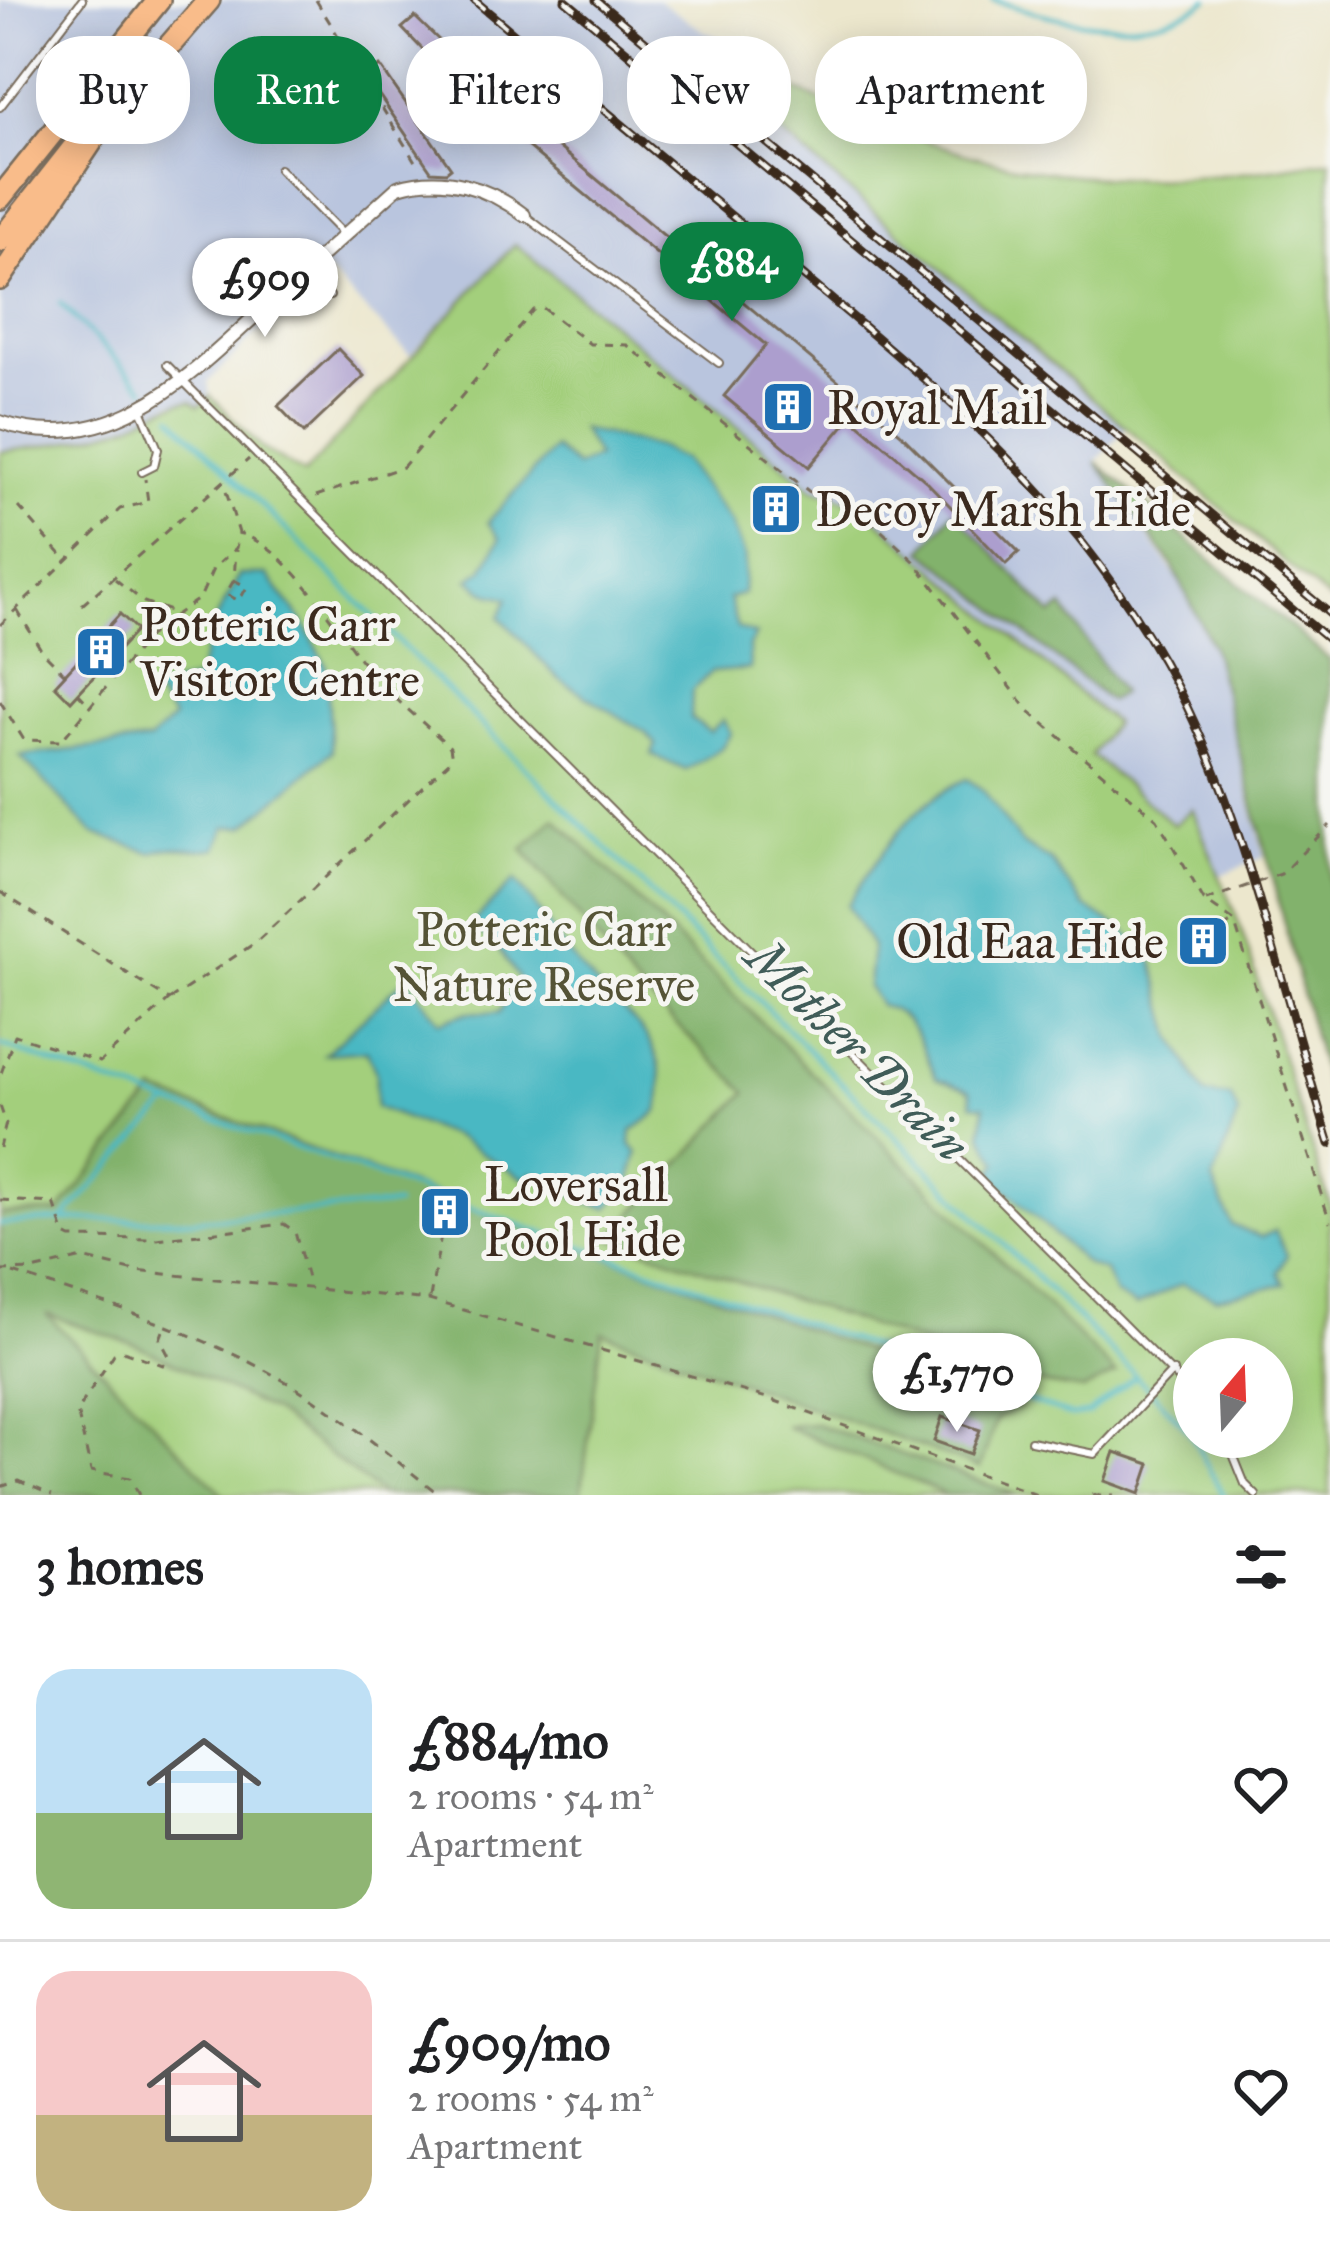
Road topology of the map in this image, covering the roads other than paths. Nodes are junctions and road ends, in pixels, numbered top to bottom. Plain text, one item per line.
1 (82, 0) edge
2 (159, 0) edge
3 (206, 4) edge
4 (178, 36) edge
5 (0, 107) edge
6 (80, 144) edge
7 (90, 144) edge
8 (279, 169) dead end
9 (0, 198) edge
10 (524, 215) joint
11 (345, 236) junction
12 (0, 241) edge
13 (305, 271) junction
14 (0, 279) edge
15 (330, 296) dead end
16 (719, 363) dead end
17 (167, 365) dead end
18 (184, 384) junction
19 (141, 409) junction
20 (2, 423) edge
21 (142, 472) road end
22 (1173, 1371) joint
23 (1031, 1441) dead end
24 (1234, 1458) edge
25 (1245, 1484) junction
26 (1246, 1495) edge
27 (1256, 1495) edge

1 - 5 lane
2 - 9 highway
3 - 4 highway
6 - 12 highway
7 - 14 highway
8 - 11 lane
10 - 11 street
10 - 16 lane
11 - 13 street
13 - 15 lane
13 - 18 street
17 - 18 lane
18 - 19 street
18 - 22 lane
19 - 20 street
19 - 21 lane
22 - 23 lane
24 - 25 lane
25 - 26 lane
25 - 27 lane

